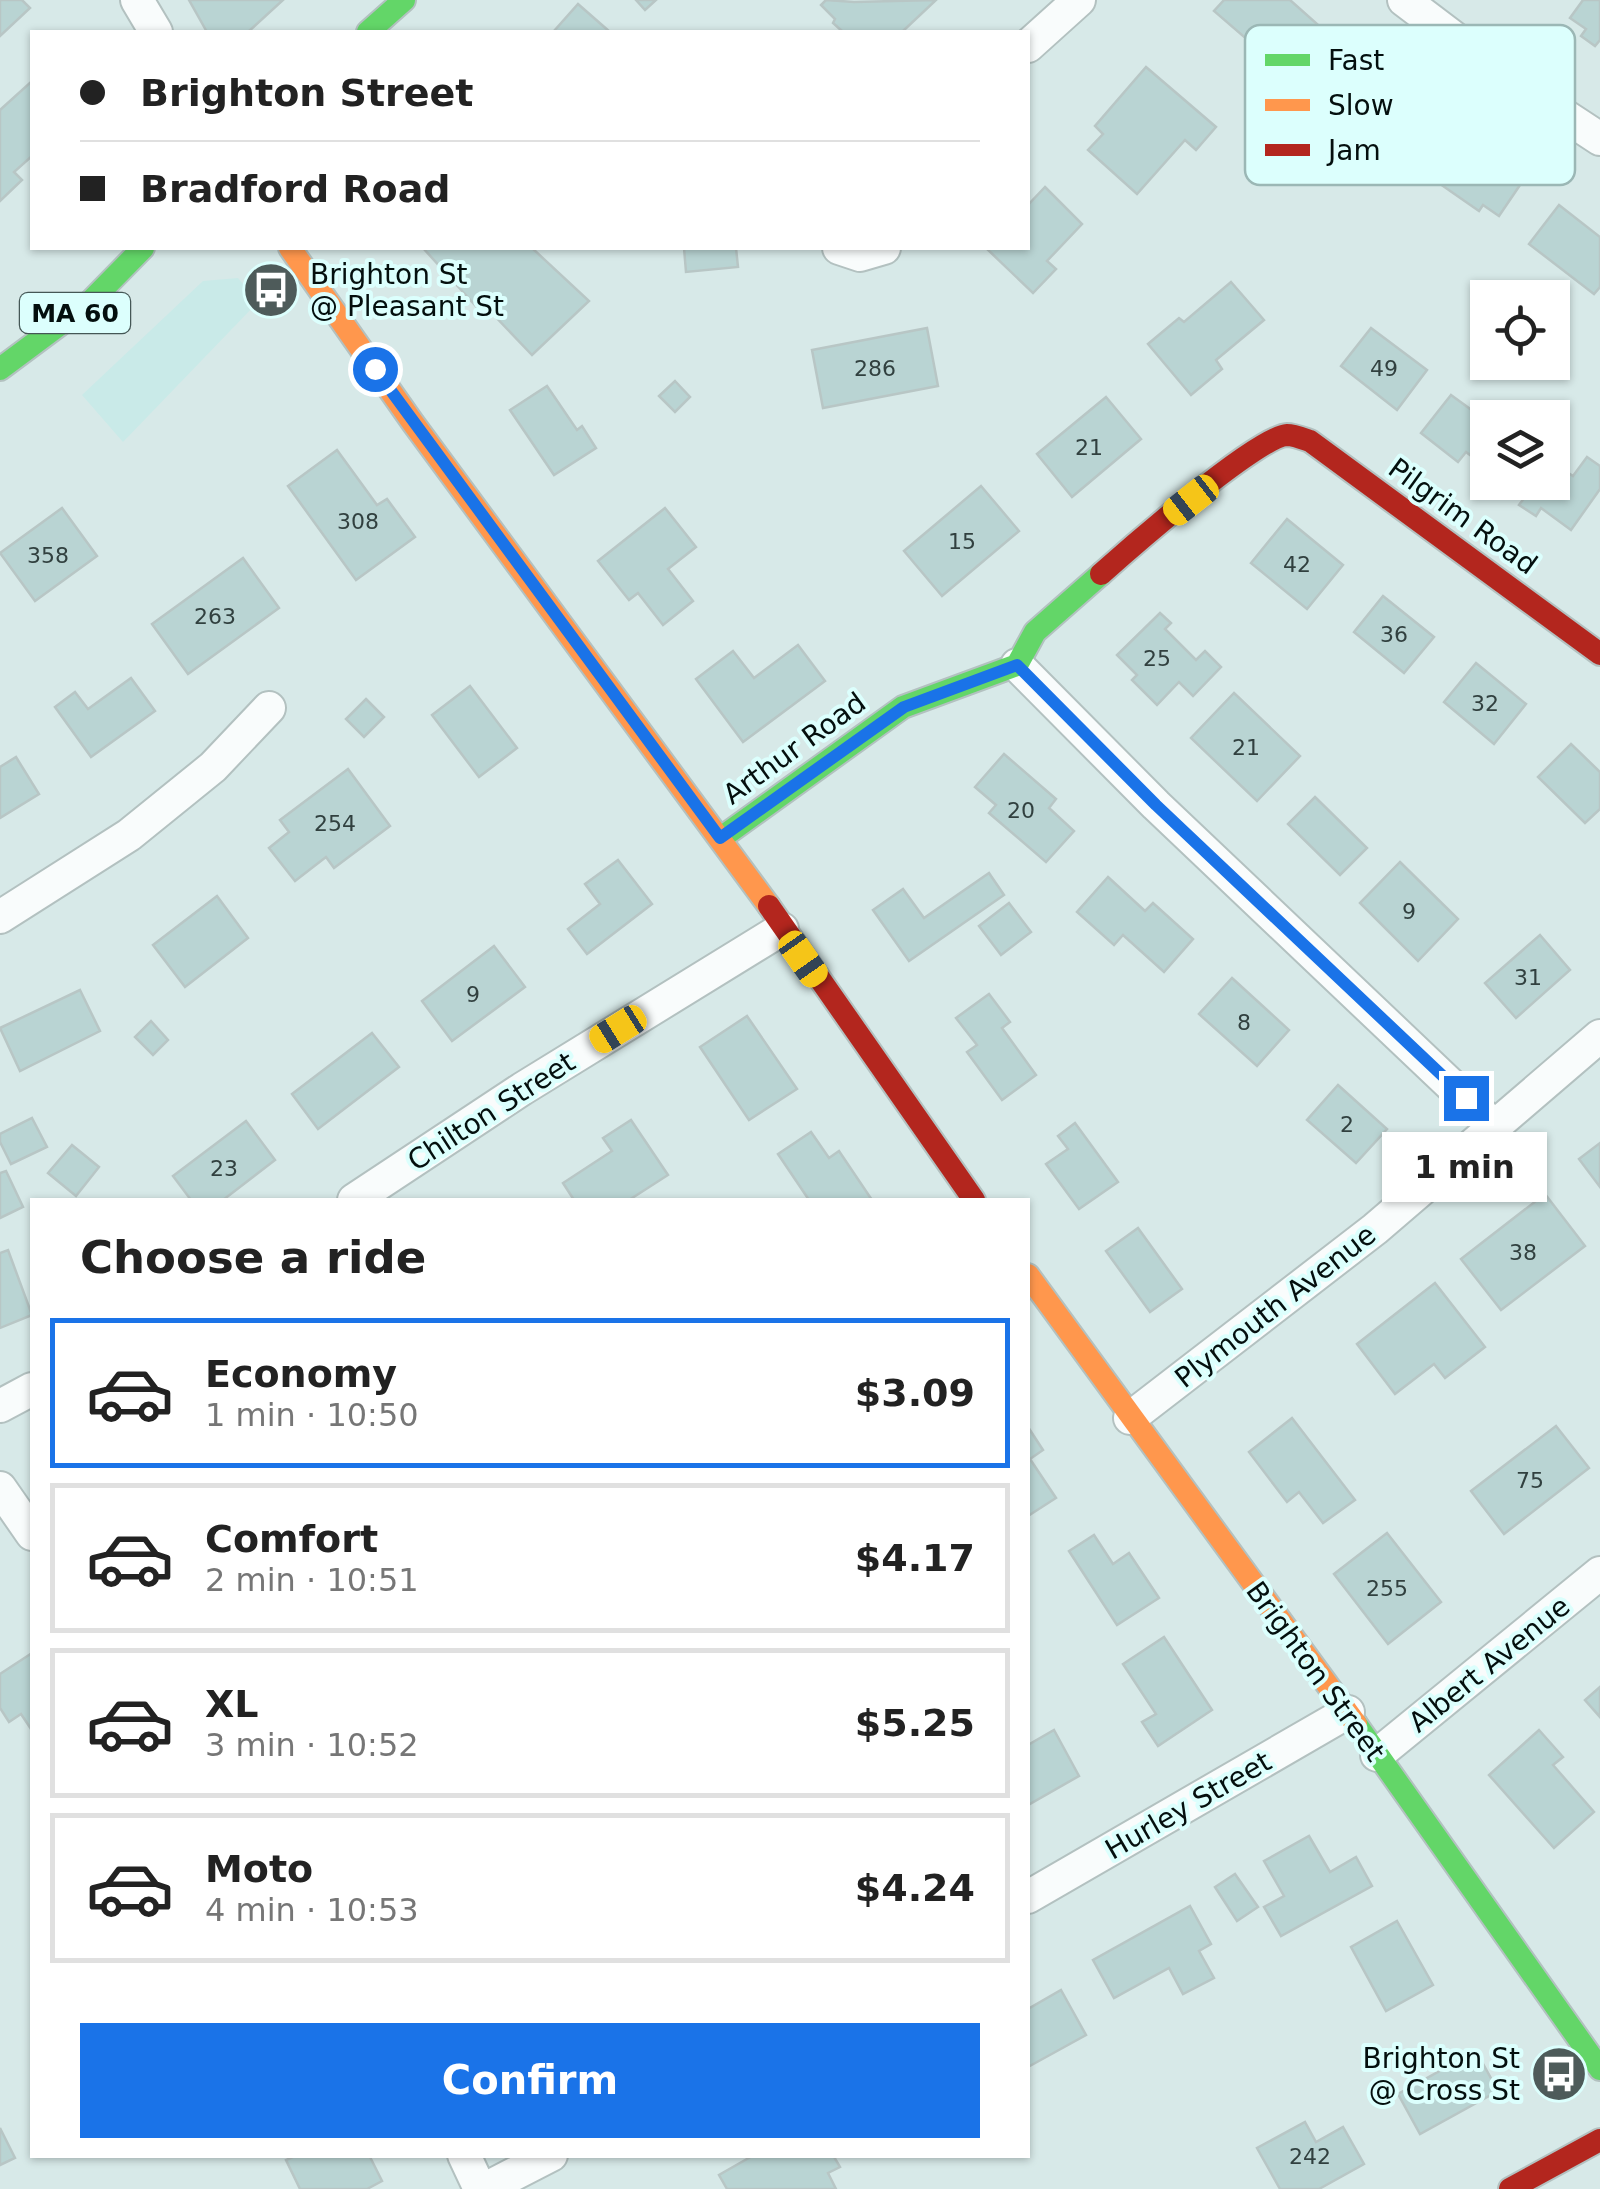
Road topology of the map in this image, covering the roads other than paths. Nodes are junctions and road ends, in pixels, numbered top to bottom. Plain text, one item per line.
1 (137, 0) edge
2 (404, 0) edge
3 (1079, 0) edge
4 (1404, 0) edge
5 (1437, 25) edge
6 (155, 30) edge
7 (370, 30) edge
8 (1030, 44) edge
9 (1575, 123) edge
10 (1600, 140) edge
11 (141, 250) edge
12 (291, 250) edge
13 (845, 250) edge
14 (877, 250) edge
15 (0, 369) edge
16 (1600, 654) edge
17 (1017, 665) junction
18 (269, 708) dead end
19 (720, 838) junction
20 (0, 916) edge
21 (782, 929) junction
22 (1600, 1036) edge
23 (1494, 1125) junction
24 (357, 1198) edge
25 (973, 1198) edge
26 (1030, 1282) edge
27 (1040, 1318) edge
28 (30, 1390) edge
29 (0, 1406) edge
30 (1130, 1418) junction
31 (0, 1488) edge
32 (30, 1531) edge
33 (1600, 1573) edge
34 (1348, 1712) junction
35 (1376, 1755) junction
36 (1030, 1896) edge
37 (1600, 2069) edge
38 (1600, 2140) edge
39 (466, 2158) edge
40 (545, 2158) edge
41 (482, 2189) edge
42 (1510, 2189) edge

1 - 6 street
2 - 7 main road
3 - 8 street
4 - 5 street
9 - 10 street
11 - 15 main road, MA 60
12 - 19 main road
13 - 14 street
16 - 17 main road, Pilgrim Road
17 - 19 main road, Arthur Road
17 - 23 street
18 - 20 street
19 - 21 main road
21 - 24 street, Chilton Street
21 - 25 main road
22 - 23 street, Plymouth Avenue
23 - 30 street, Plymouth Avenue
26 - 27 main road, Brighton Street
27 - 30 main road, Brighton Street
28 - 29 street
30 - 34 main road, Brighton Street
31 - 32 street
33 - 35 street, Albert Avenue
34 - 35 main road, Brighton Street
34 - 36 street, Hurley Street
35 - 37 main road, Brighton Street
38 - 42 main road
39 - 41 street
40 - 41 street

